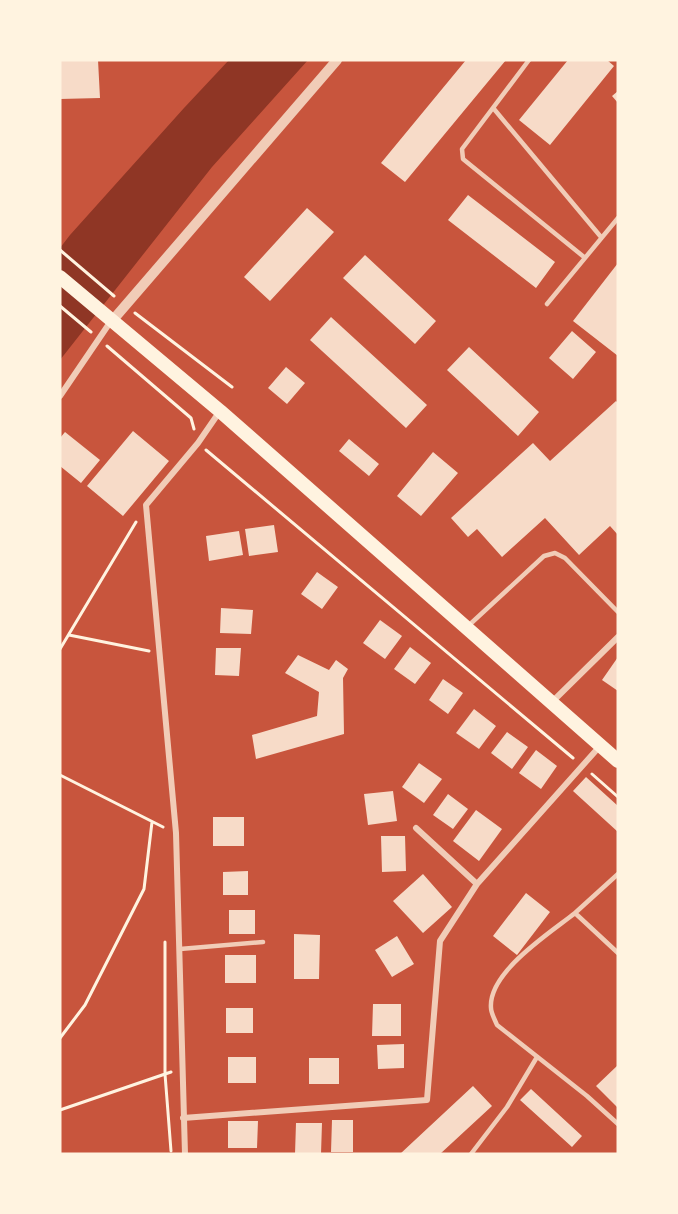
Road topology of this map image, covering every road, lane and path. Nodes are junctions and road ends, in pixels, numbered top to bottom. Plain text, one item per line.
1 (337, 60) edge
2 (529, 60) edge
3 (494, 109) junction
4 (618, 218) edge
5 (601, 237) junction
6 (60, 250) edge
7 (584, 257) junction
8 (60, 277) edge
9 (547, 304) dead end
10 (125, 305) junction
11 (60, 306) edge
12 (112, 321) junction
13 (99, 339) junction
14 (232, 387) dead end
15 (60, 396) edge
16 (220, 411) junction
17 (198, 443) junction
18 (132, 528) dead end
19 (618, 612) edge
20 (468, 627) junction
21 (69, 635) junction
22 (618, 637) edge
23 (60, 649) edge
24 (161, 653) junction
25 (552, 702) junction
26 (600, 745) junction
27 (618, 761) edge
28 (582, 766) junction
29 (60, 775) edge
30 (618, 797) edge
31 (152, 822) junction
32 (416, 828) dead end
33 (176, 833) junction
34 (618, 874) edge
35 (477, 884) junction
36 (575, 913) junction
37 (165, 933) dead end
38 (263, 942) dead end
39 (180, 949) junction
40 (618, 953) edge
41 (60, 1038) edge
42 (537, 1057) junction
43 (182, 1069) junction
44 (165, 1074) junction
45 (60, 1110) edge
46 (183, 1118) junction
47 (618, 1124) edge
48 (171, 1154) edge
49 (185, 1154) edge
50 (471, 1154) edge

1 - 10 street
2 - 3 lane
3 - 5 lane
3 - 7 lane
4 - 5 lane
5 - 7 lane
6 - 10 path
7 - 9 lane
8 - 12 main road
10 - 12 street
10 - 14 path
11 - 13 path
12 - 13 street
12 - 16 main road
13 - 15 street
13 - 17 path
16 - 17 street
16 - 20 main road
17 - 24 street
17 - 28 path
18 - 21 path
19 - 20 lane
20 - 25 main road
21 - 23 path
21 - 24 path
22 - 25 street
24 - 33 street
25 - 26 main road
26 - 27 main road
26 - 28 street
28 - 30 path
28 - 35 street
29 - 31 path
31 - 33 path
31 - 41 path
32 - 35 street
33 - 39 street
34 - 36 lane
35 - 46 street
36 - 40 lane
36 - 42 lane
37 - 44 path
38 - 39 lane
39 - 43 street
42 - 47 lane
42 - 50 lane
43 - 44 path
43 - 46 street
44 - 45 path
44 - 48 path
46 - 49 street

